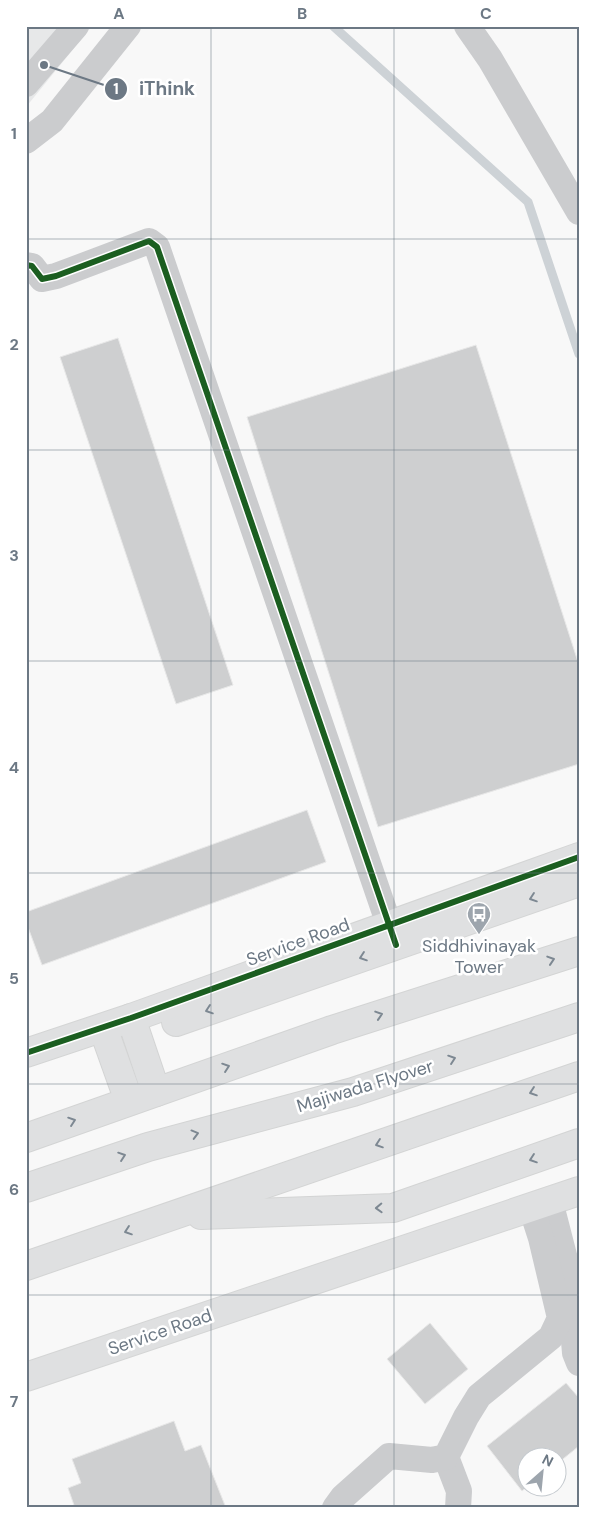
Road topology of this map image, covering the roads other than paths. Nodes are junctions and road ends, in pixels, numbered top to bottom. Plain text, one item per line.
1 (76, 26) edge
2 (128, 26) edge
3 (467, 26) edge
4 (26, 84) edge
5 (26, 141) edge
6 (579, 212) edge
7 (26, 265) edge
8 (579, 857) edge
9 (579, 882) edge
10 (392, 935) junction
11 (579, 951) edge
12 (579, 1017) edge
13 (134, 1027) junction
14 (106, 1036) junction
15 (26, 1053) edge
16 (26, 1073) edge
17 (579, 1076) edge
18 (156, 1092) junction
19 (129, 1101) junction
20 (26, 1138) edge
21 (579, 1142) edge
22 (26, 1188) edge
23 (579, 1191) edge
24 (540, 1204) junction
25 (175, 1216) junction
26 (26, 1266) edge
27 (579, 1363) edge
28 (26, 1377) edge
29 (446, 1457) junction
30 (335, 1508) edge
31 (458, 1508) edge

1 - 4 street
2 - 5 street
3 - 6 street
7 - 10 street
8 - 10 main road, Service Road
9 -> 10 main road, Service Road
10 - 13 main road, Service Road
18 -> 11 main road
22 -> 12 main road, Majiwada Flyover
13 - 14 main road, Service Road
13 - 18 main road
14 - 15 main road, Service Road
14 - 16 main road, Service Road
14 - 19 main road
17 -> 25 main road
18 - 19 main road
20 -> 19 main road
21 -> 25 main road
23 - 24 main road, Service Road
24 - 27 street
24 - 28 main road, Service Road
24 - 29 street
25 -> 26 main road
29 - 30 street
29 - 31 street

